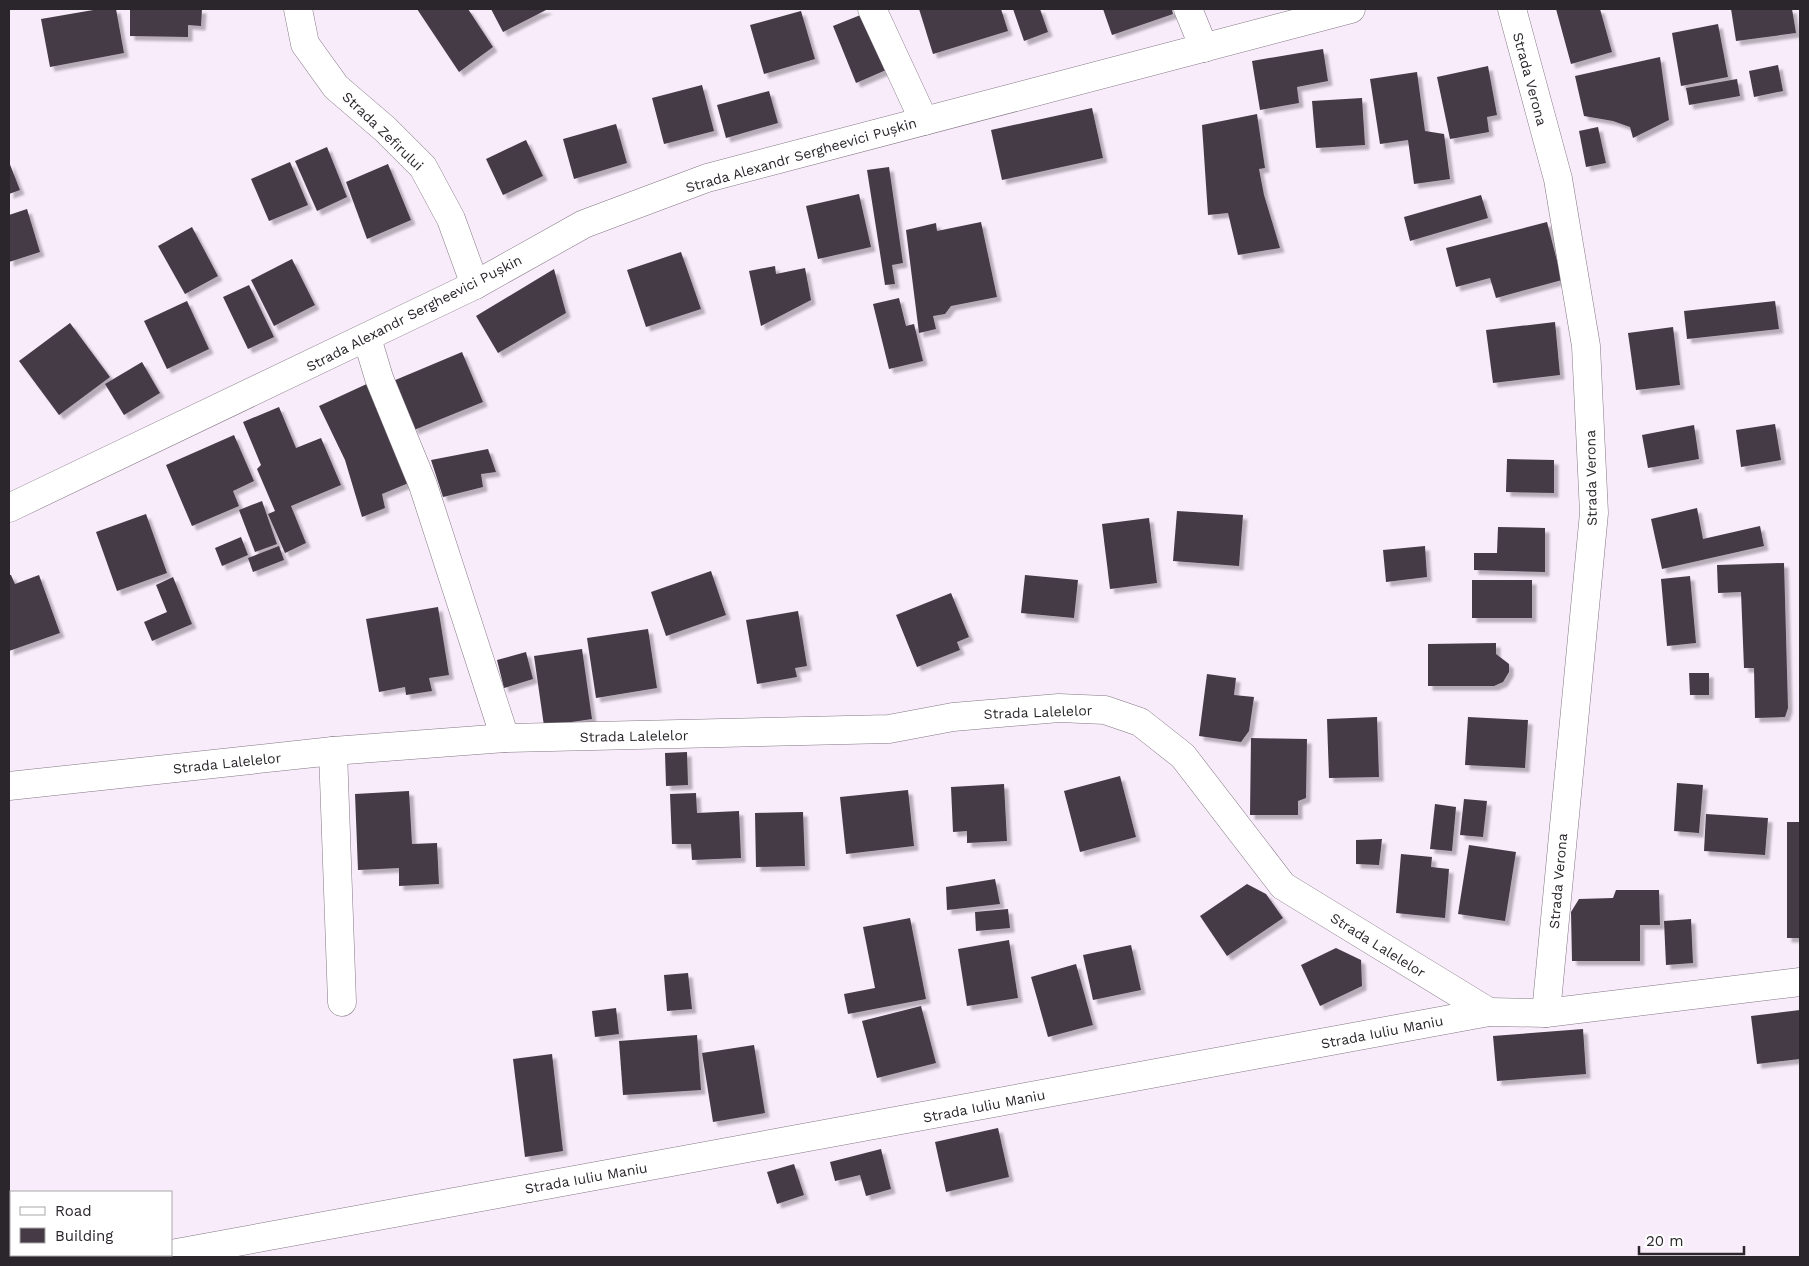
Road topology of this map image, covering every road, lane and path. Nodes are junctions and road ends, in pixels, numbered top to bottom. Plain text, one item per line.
1 (298, 9) edge
2 (872, 9) edge
3 (1188, 9) edge
4 (1351, 9) edge
5 (1512, 9) edge
6 (1204, 48) junction
7 (924, 121) junction
8 (475, 285) junction
9 (367, 338) junction
10 (9, 508) edge
11 (505, 738) junction
12 (333, 751) junction
13 (9, 786) edge
14 (1800, 982) edge
15 (342, 1002) dead end
16 (1488, 1012) junction
17 (1546, 1013) junction
18 (172, 1255) edge

1 - 8 street, Strada Zefirului
2 - 7 street
3 - 6 street
4 - 6 street, Strada Alexandr Sergheevici Pușkin
5 - 17 street, Strada Verona
6 - 7 street, Strada Alexandr Sergheevici Pușkin
7 - 8 street, Strada Alexandr Sergheevici Pușkin
8 - 9 street, Strada Alexandr Sergheevici Pușkin
9 - 10 street, Strada Alexandr Sergheevici Pușkin
9 - 11 street
11 - 12 street, Strada Lalelelor
11 - 16 street, Strada Lalelelor
12 - 13 street, Strada Lalelelor
12 - 15 street
14 - 17 street, Strada Iuliu Maniu
16 - 17 street, Strada Iuliu Maniu
16 - 18 street, Strada Iuliu Maniu

